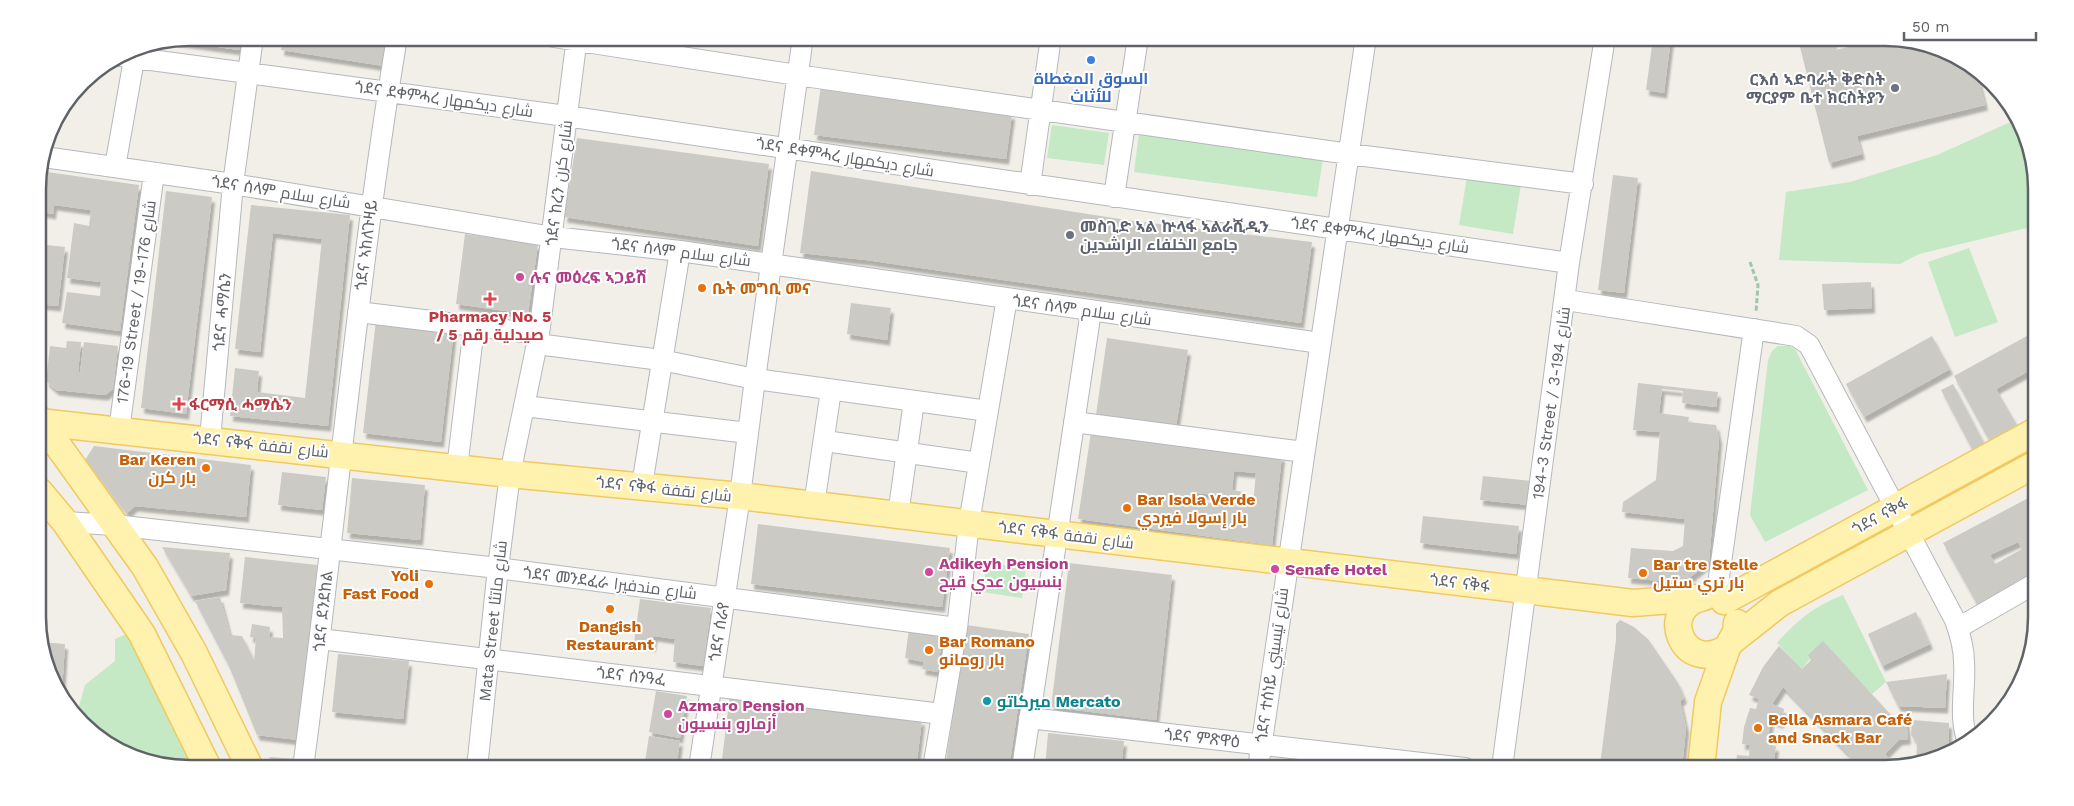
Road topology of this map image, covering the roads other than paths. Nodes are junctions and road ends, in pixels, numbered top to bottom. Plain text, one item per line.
1 (252, 46) edge
2 (396, 46) edge
3 (576, 46) edge
4 (620, 46) edge
5 (802, 46) edge
6 (1050, 46) edge
7 (1137, 46) edge
8 (1365, 46) edge
9 (1604, 46) edge
10 (139, 55) edge
11 (129, 59) edge
12 (248, 74) junction
13 (797, 75) junction
14 (388, 91) junction
15 (1039, 110) junction
16 (566, 116) junction
17 (1126, 121) junction
18 (786, 148) junction
19 (1349, 154) junction
20 (50, 158) edge
21 (116, 167) junction
22 (154, 173) junction
23 (233, 184) junction
24 (1584, 184) junction
25 (1030, 185) junction
26 (1114, 197) junction
27 (371, 206) junction
28 (1336, 229) junction
29 (553, 236) junction
30 (680, 250) junction
31 (771, 263) junction
32 (1569, 263) junction
33 (1006, 298) junction
34 (1566, 300) junction
35 (358, 312) junction
36 (1091, 312) junction
37 (474, 327) junction
38 (1754, 329) junction
39 (538, 339) junction
40 (1320, 344) junction
41 (661, 360) junction
42 (754, 379) junction
43 (831, 390) junction
44 (914, 401) junction
45 (524, 406) junction
46 (988, 411) junction
47 (652, 420) junction
48 (46, 422) edge
49 (1074, 422) junction
50 (46, 430) edge
51 (119, 430) junction
52 (748, 433) junction
53 (2028, 435) edge
54 (210, 439) junction
55 (825, 441) junction
56 (908, 452) junction
57 (1304, 452) junction
58 (342, 454) junction
59 (979, 463) junction
60 (457, 468) junction
61 (2028, 468) edge
62 (510, 474) junction
63 (642, 485) junction
64 (740, 496) junction
65 (46, 500) edge
66 (814, 505) junction
67 (1895, 508) junction
68 (898, 515) junction
69 (65, 522) junction
70 (969, 523) junction
71 (114, 525) junction
72 (1908, 532) junction
73 (1057, 534) junction
74 (330, 551) junction
75 (1288, 562) junction
76 (498, 568) junction
77 (2028, 588) edge
78 (1525, 591) junction
79 (725, 597) junction
80 (1712, 599) junction
81 (1633, 602) junction
82 (957, 628) junction
83 (1958, 628) junction
84 (320, 639) junction
85 (1682, 639) junction
86 (1730, 644) junction
87 (488, 660) junction
88 (710, 685) junction
89 (1708, 702) junction
90 (942, 714) junction
91 (1029, 718) junction
92 (1964, 736) edge
93 (1261, 744) junction
94 (1259, 759) edge
95 (1391, 759) edge
96 (1503, 759) edge
97 (1702, 759) edge
98 (204, 760) edge
99 (246, 760) edge
100 (304, 760) edge
101 (479, 760) edge
102 (701, 760) edge
103 (934, 760) edge
104 (1023, 760) edge

1 - 12 street, ጎደና ሓማሴን
2 - 14 street, ጎደና ኣከለጉዛይ
3 - 16 street, ጎደና ከረን شارع كرن
4 - 13 street
5 - 13 street, ጎደና ሰራየ
6 - 15 street
7 - 17 street
8 - 19 street, ጎደና ተሰነይ شارع تيسيني
9 - 24 street, 194-3 Street / شارع 194-3
10 - 12 street, ጎደና ደቀምሓረ شارع ديكمهار
11 - 21 street
12 - 14 street, ጎደና ደቀምሓረ شارع ديكمهار
12 - 23 street, ጎደና ሓማሴን
13 - 15 street
13 - 18 street, ጎደና ሰራየ
14 - 16 street, ጎደና ደቀምሓረ شارع ديكمهار
14 - 27 street, ጎደና ኣከለጉዛይ
15 - 17 street
15 - 25 street
16 - 18 street, ጎደና ደቀምሓረ شارع ديكمهار
16 - 29 street, ጎደና ከረን شارع كرن
17 - 19 street
17 - 26 street
18 - 25 street, ጎደና ደቀምሓረ شارع ديكمهار
18 - 31 street, ጎደና ሰራየ
19 - 24 street
19 - 28 street, ጎደና ተሰነይ شارع تيسيني
20 - 21 street, ጎደና ሰላም شارع سلام
21 - 22 street, ጎደና ሰላም شارع سلام
22 - 23 street, ጎደና ሰላም شارع سلام
22 - 51 street, 176-19 Street / شارع 176-19
23 - 27 street, ጎደና ሰላም شارع سلام
23 - 54 street, ጎደና ሓማሴን
24 - 32 street, 194-3 Street / شارع 194-3
25 - 26 street, ጎደና ደቀምሓረ شارع ديكمهار
26 - 28 street, ጎደና ደቀምሓረ شارع ديكمهار
27 - 29 street, ጎደና ሰላም شارع سلام
27 - 35 street, ጎደና ኣከለጉዛይ
28 - 32 street, ጎደና ደቀምሓረ شارع ديكمهار
28 - 40 street, ጎደና ተሰነይ شارع تيسيني
29 - 30 street, ጎደና ሰላም شارع سلام
29 - 39 street, ጎደና ከረን شارع كرن
30 - 31 street, ጎደና ሰላም شارع سلام
30 - 41 street
31 - 33 street, ጎደና ሰላም شارع سلام
31 - 42 street, ጎደና ሰራየ
32 - 34 street, 194-3 Street / شارع 194-3
33 - 36 street, ጎደና ሰላም شارع سلام
33 - 46 street
34 - 38 street
34 - 78 street, 194-3 Street / شارع 194-3
35 - 37 street
35 - 58 street, ጎደና ኣከለጉዛይ
36 - 40 street, ጎደና ሰላም شارع سلام
36 - 49 street
37 - 39 street
37 - 60 street
38 - 67 street
38 - 80 street
39 - 41 street
39 - 45 street, ጎደና ከረን شارع كرن
40 - 57 street, ጎደና ተሰነይ شارع تيسيني
41 - 42 street
41 - 47 street
42 - 43 street
42 - 52 street, ጎደና ሰራየ
43 - 44 street
43 - 55 street
44 - 46 street
44 - 56 street
45 - 47 street
45 - 62 street, ጎደና ከረን شارع كرن
46 - 59 street
47 - 52 street
47 - 63 street
48 - 51 main road, ጎደና ናቅፋ شارع نقفة
49 - 57 street
49 - 73 street
50 - 71 main road
51 - 54 main road, ጎደና ናቅፋ شارع نقفة
52 - 64 street, ጎደና ሰራየ
53 - 67 main road, ጎደና ናቅፋ
54 - 58 main road, ጎደና ናቅፋ شارع نقفة
55 - 56 street
55 - 66 street
56 - 59 street
56 - 68 street
57 - 75 street, ጎደና ተሰነይ شارع تيسيني
58 - 60 main road, ጎደና ናቅፋ شارع نقفة
58 - 74 street, ጎደና ደንደከል
59 - 70 street
60 - 62 main road, ጎደና ናቅፋ شارع نقفة
61 - 72 main road, ጎደና ናቅፋ
62 - 63 main road, ጎደና ናቅፋ شارع نقفة
62 - 76 street, Mata Street شارع ماتئا
63 - 64 main road, ጎደና ናቅፋ شارع نقفة
64 - 66 main road, ጎደና ናቅፋ شارع نقفة
64 - 79 street, ጎደና ሰራየ
65 - 69 main road
66 - 68 main road, ጎደና ናቅፋ شارع نقفة
67 - 72 street
67 - 80 main road, ጎደና ናቅፋ
68 - 70 main road, ጎደና ናቅፋ شارع نقفة
69 - 71 street, ጎደና መንደፈራ شارع مندفيرا
69 - 98 main road
70 - 73 main road, ጎደና ናቅፋ شارع نقفة
70 - 82 street
71 - 74 street, ጎደና መንደፈራ شارع مندفيرا
71 - 99 main road
72 - 83 street
72 - 86 main road, ጎደና ናቅፋ
73 - 75 main road, ጎደና ናቅፋ شارع نقفة
73 - 91 street
74 - 76 street, ጎደና መንደፈራ شارع مندفيرا
74 - 84 street, ጎደና ደንደከል
75 - 78 main road, ጎደና ናቅፋ
75 - 93 street, ጎደና ተሰነይ شارع تيسيني
76 - 79 street, ጎደና መንደፈራ شارع مندفيرا
76 - 87 street, Mata Street شارع ماتئا
77 - 83 street
78 - 81 main road, ጎደና ናቅፋ
78 - 96 street, 194-3 Street / شارع 194-3
79 - 82 street, ጎደና መንደፈራ شارع مندفيرا
79 - 88 street, ጎደና ሰራየ
80 - 81 main road, ጎደና ናቅፋ
80 - 85 main road
80 - 86 main road
81 - 85 main road, ጎደና ናቅፋ
82 - 90 street
83 - 92 street
84 - 87 street, ጎደና ሰንዓፈ
84 - 100 street, ጎደና ደንደከል
85 - 86 main road
85 - 89 main road
86 - 89 main road
87 - 88 street, ጎደና ሰንዓፈ
87 - 101 street, Mata Street شارع ماتئا
88 - 90 street, ጎደና ሰንዓፈ
88 - 102 street, ጎደና ሰራየ
89 - 97 main road
90 - 103 street
91 - 93 street, ጎደና ምጽዋዕ
91 - 104 street
93 - 94 street, ጎደና ተሰነይ شارع تيسيني
93 - 95 street, ጎደና ምጽዋዕ

